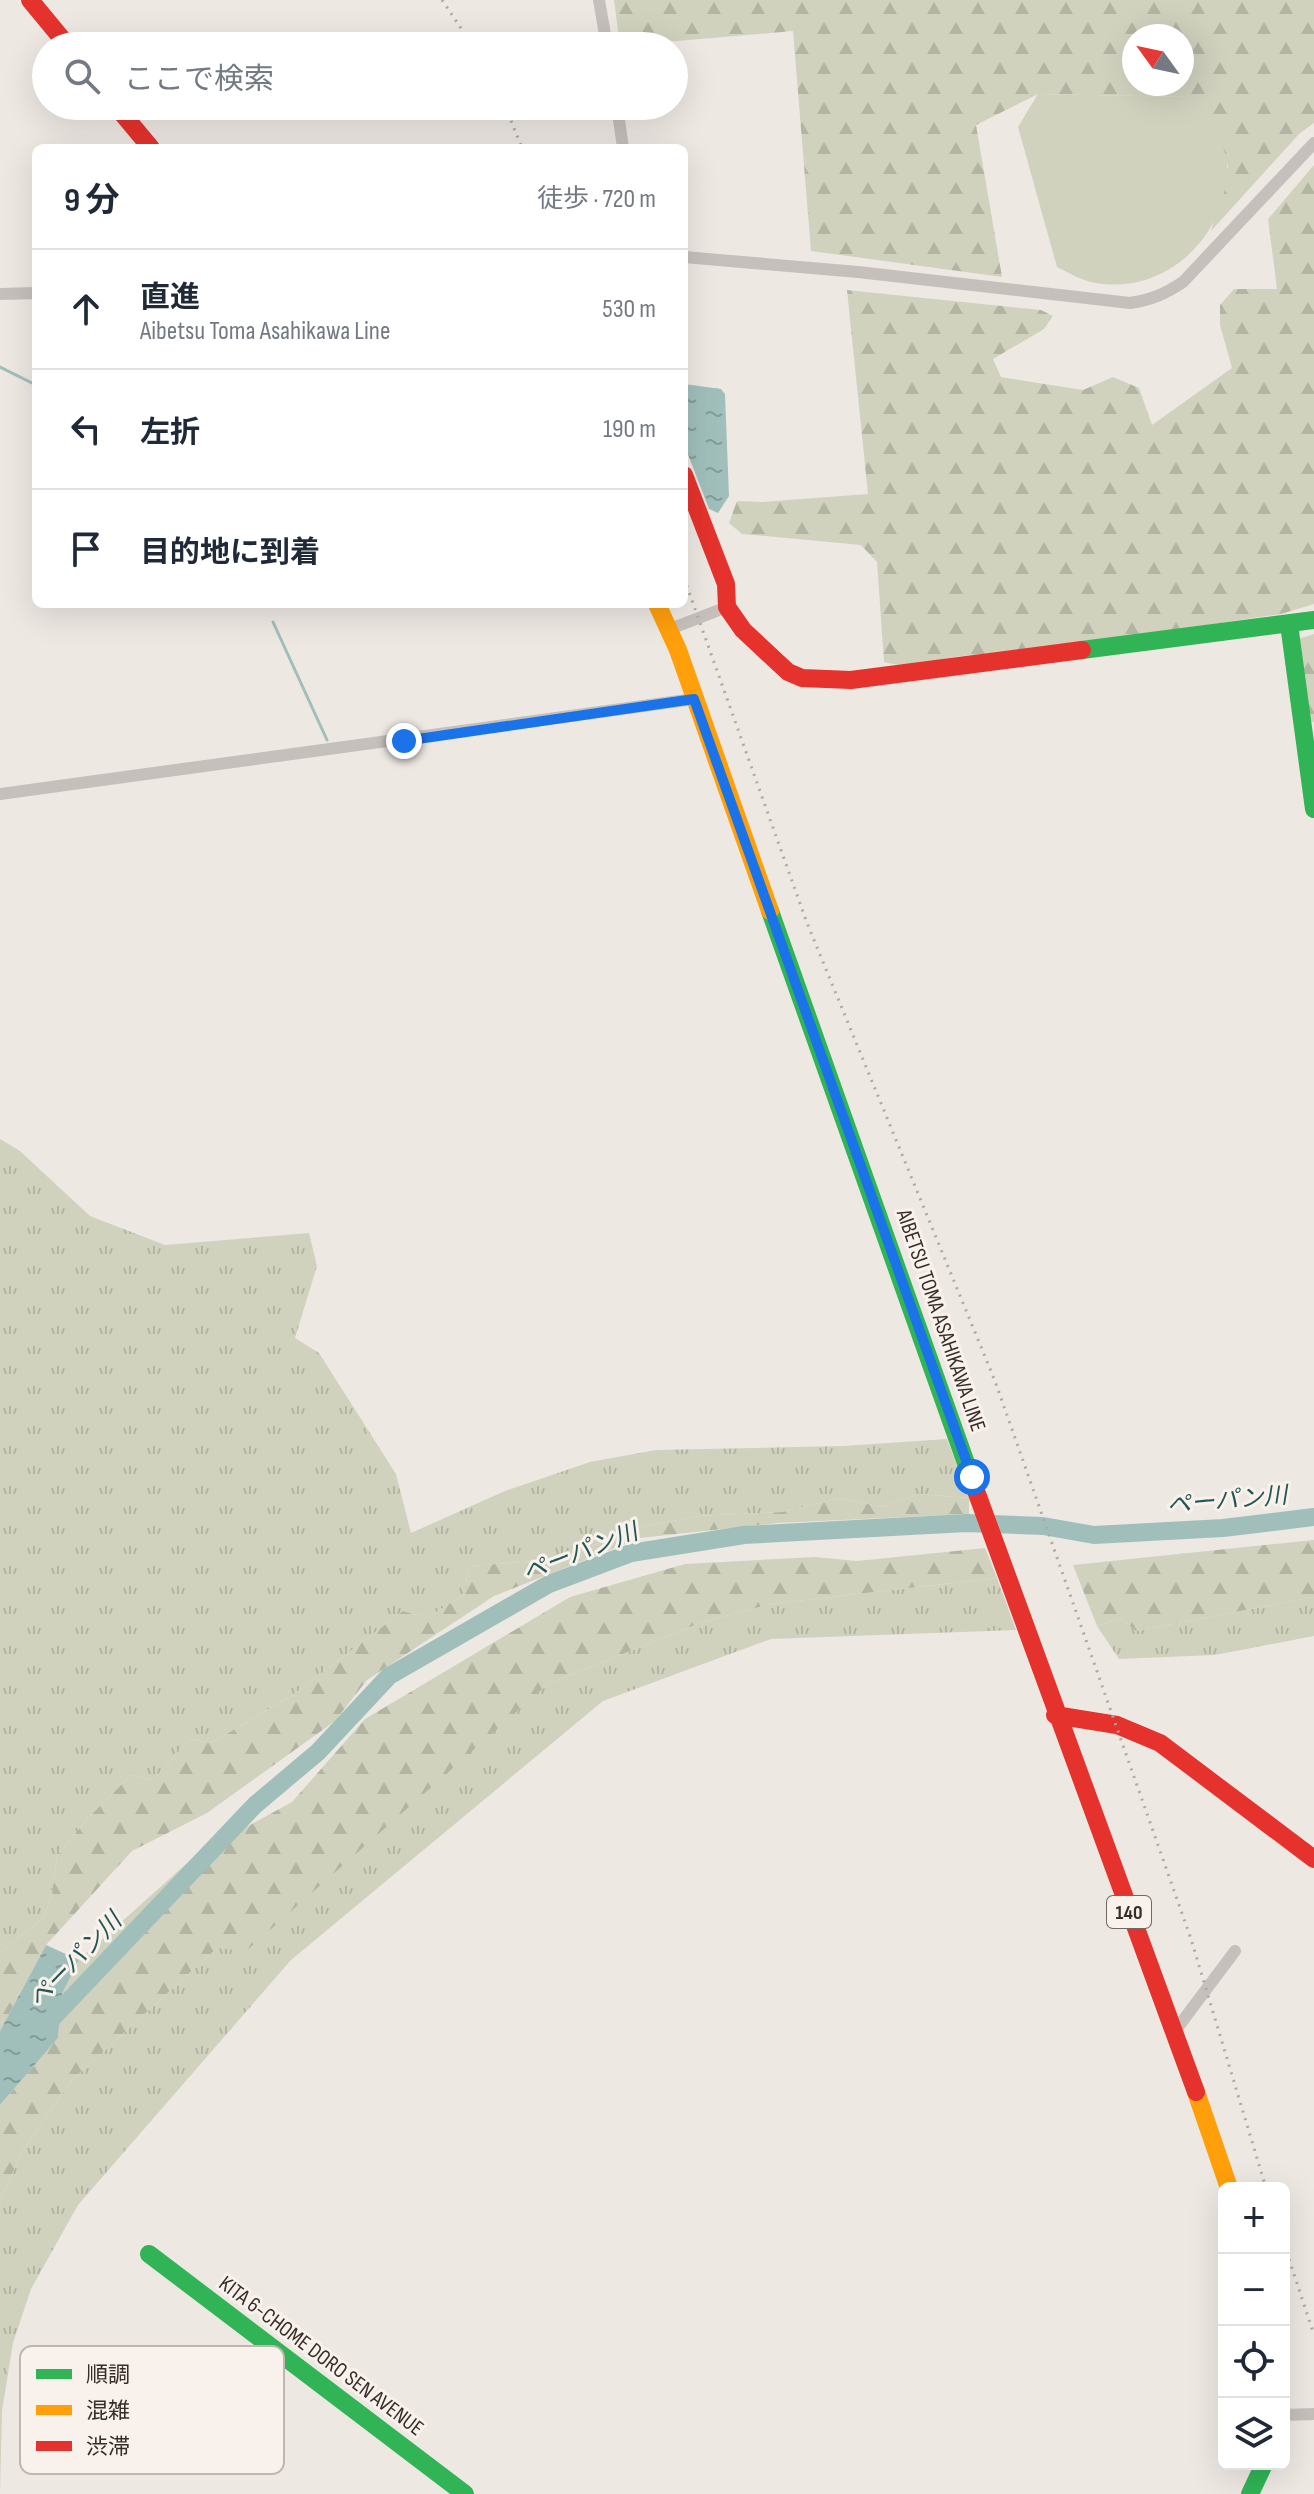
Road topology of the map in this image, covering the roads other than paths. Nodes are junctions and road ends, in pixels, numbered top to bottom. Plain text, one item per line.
1 (30, 0) edge
2 (599, 0) edge
3 (56, 32) edge
4 (605, 32) edge
5 (128, 120) edge
6 (619, 120) edge
7 (1314, 143) edge
8 (148, 144) edge
9 (622, 144) edge
10 (688, 257) edge
11 (32, 293) edge
12 (0, 294) edge
13 (688, 485) edge
14 (727, 607) junction
15 (659, 608) edge
16 (1314, 620) edge
17 (1289, 624) junction
18 (670, 629) junction
19 (694, 699) junction
20 (0, 794) edge
21 (1314, 809) edge
22 (1055, 1715) junction
23 (1314, 1859) edge
24 (1235, 1951) dead end
25 (1175, 2031) junction
26 (1227, 2182) edge
27 (149, 2254) dead end
28 (270, 2346) edge
29 (284, 2357) edge
30 (1314, 2414) edge
31 (1290, 2415) edge
32 (1261, 2470) edge
33 (465, 2494) edge
34 (1250, 2494) edge

1 - 3 main road
2 - 4 street
5 - 8 main road
6 - 9 street
7 - 10 street
11 - 12 street
13 - 14 main road
14 - 17 main road
14 - 18 street
15 - 18 main road, AIBETSU TOMA ASAHIKAWA LINE / 140
16 - 17 main road
17 - 21 main road
18 - 19 main road, AIBETSU TOMA ASAHIKAWA LINE / 140
19 - 20 street
19 - 22 main road, AIBETSU TOMA ASAHIKAWA LINE / 140
22 - 23 main road
22 - 25 main road, AIBETSU TOMA ASAHIKAWA LINE / 140
24 - 25 street
25 - 26 main road, AIBETSU TOMA ASAHIKAWA LINE / 140
27 - 28 main road, KITA 6-CHOME DORO SEN AVENUE
29 - 33 main road, KITA 6-CHOME DORO SEN AVENUE
30 - 31 street
32 - 34 main road

